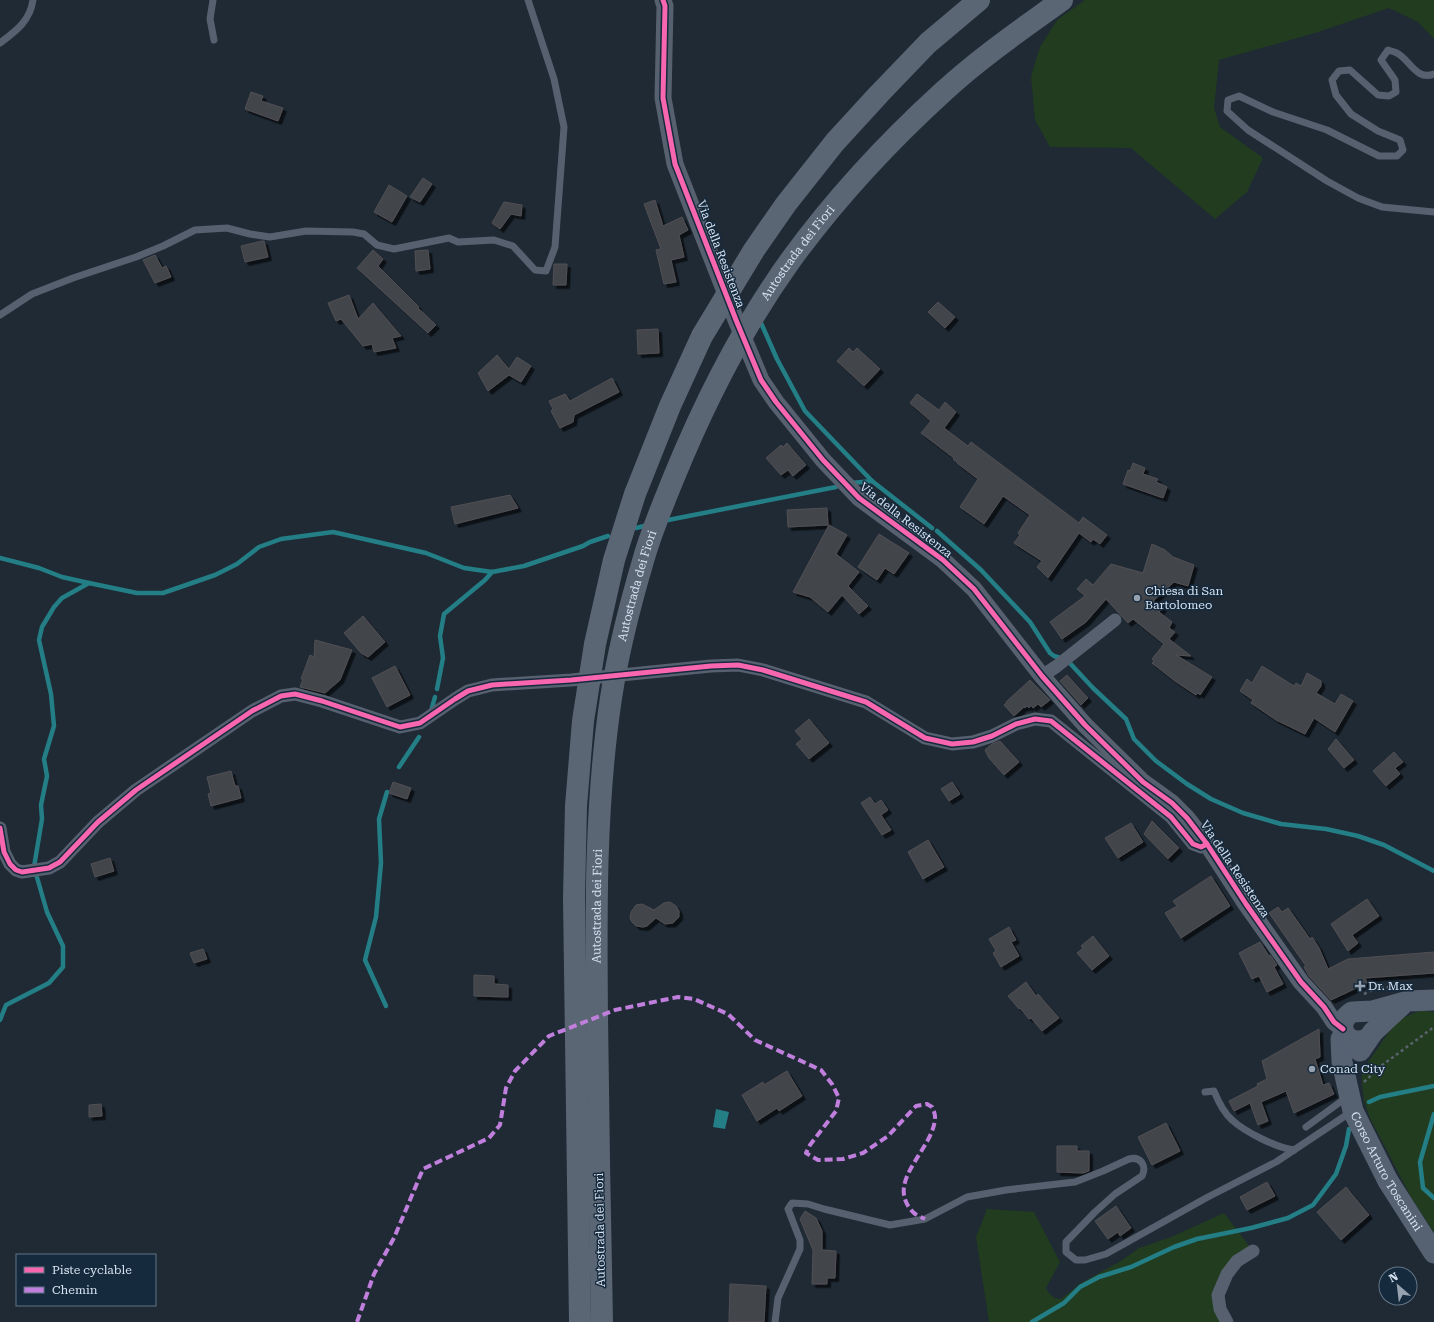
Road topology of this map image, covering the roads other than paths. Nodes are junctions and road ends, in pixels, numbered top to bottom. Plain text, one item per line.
1 (33, 0) edge
2 (213, 0) edge
3 (528, 0) edge
4 (663, 0) edge
5 (979, 0) edge
6 (1062, 0) edge
7 (214, 40) dead end
8 (0, 43) edge
9 (1434, 74) edge
10 (1434, 212) edge
11 (0, 315) edge
12 (1114, 620) dead end
13 (1042, 676) junction
14 (0, 828) edge
15 (1207, 844) junction
16 (1434, 1000) edge
17 (1406, 1002) junction
18 (1344, 1020) junction
19 (1370, 1036) junction
20 (1205, 1092) dead end
21 (1350, 1098) junction
22 (1306, 1127) dead end
23 (1294, 1150) junction
24 (1253, 1251) dead end
25 (1434, 1253) edge
26 (580, 1322) edge
27 (602, 1322) edge
28 (775, 1322) edge
29 (1227, 1322) edge

1 - 8 lane
2 - 7 lane
3 - 11 lane
4 - 13 street, Via della Resistenza
5 - 26 highway, Autostrada dei Fiori
6 - 27 highway, Autostrada dei Fiori
9 - 10 lane
12 - 13 street
13 - 15 street, Via della Resistenza
14 - 15 street
15 - 18 street, Via della Resistenza
16 - 17 main road
17 - 18 main road
17 - 19 main road
18 - 19 main road
18 - 19 main road
18 - 21 main road, Corso Arturo Toscanini
19 - 21 main road
20 - 23 lane
21 - 22 lane
21 - 23 lane
21 - 25 main road, Corso Arturo Toscanini
23 - 28 lane
24 - 29 street

